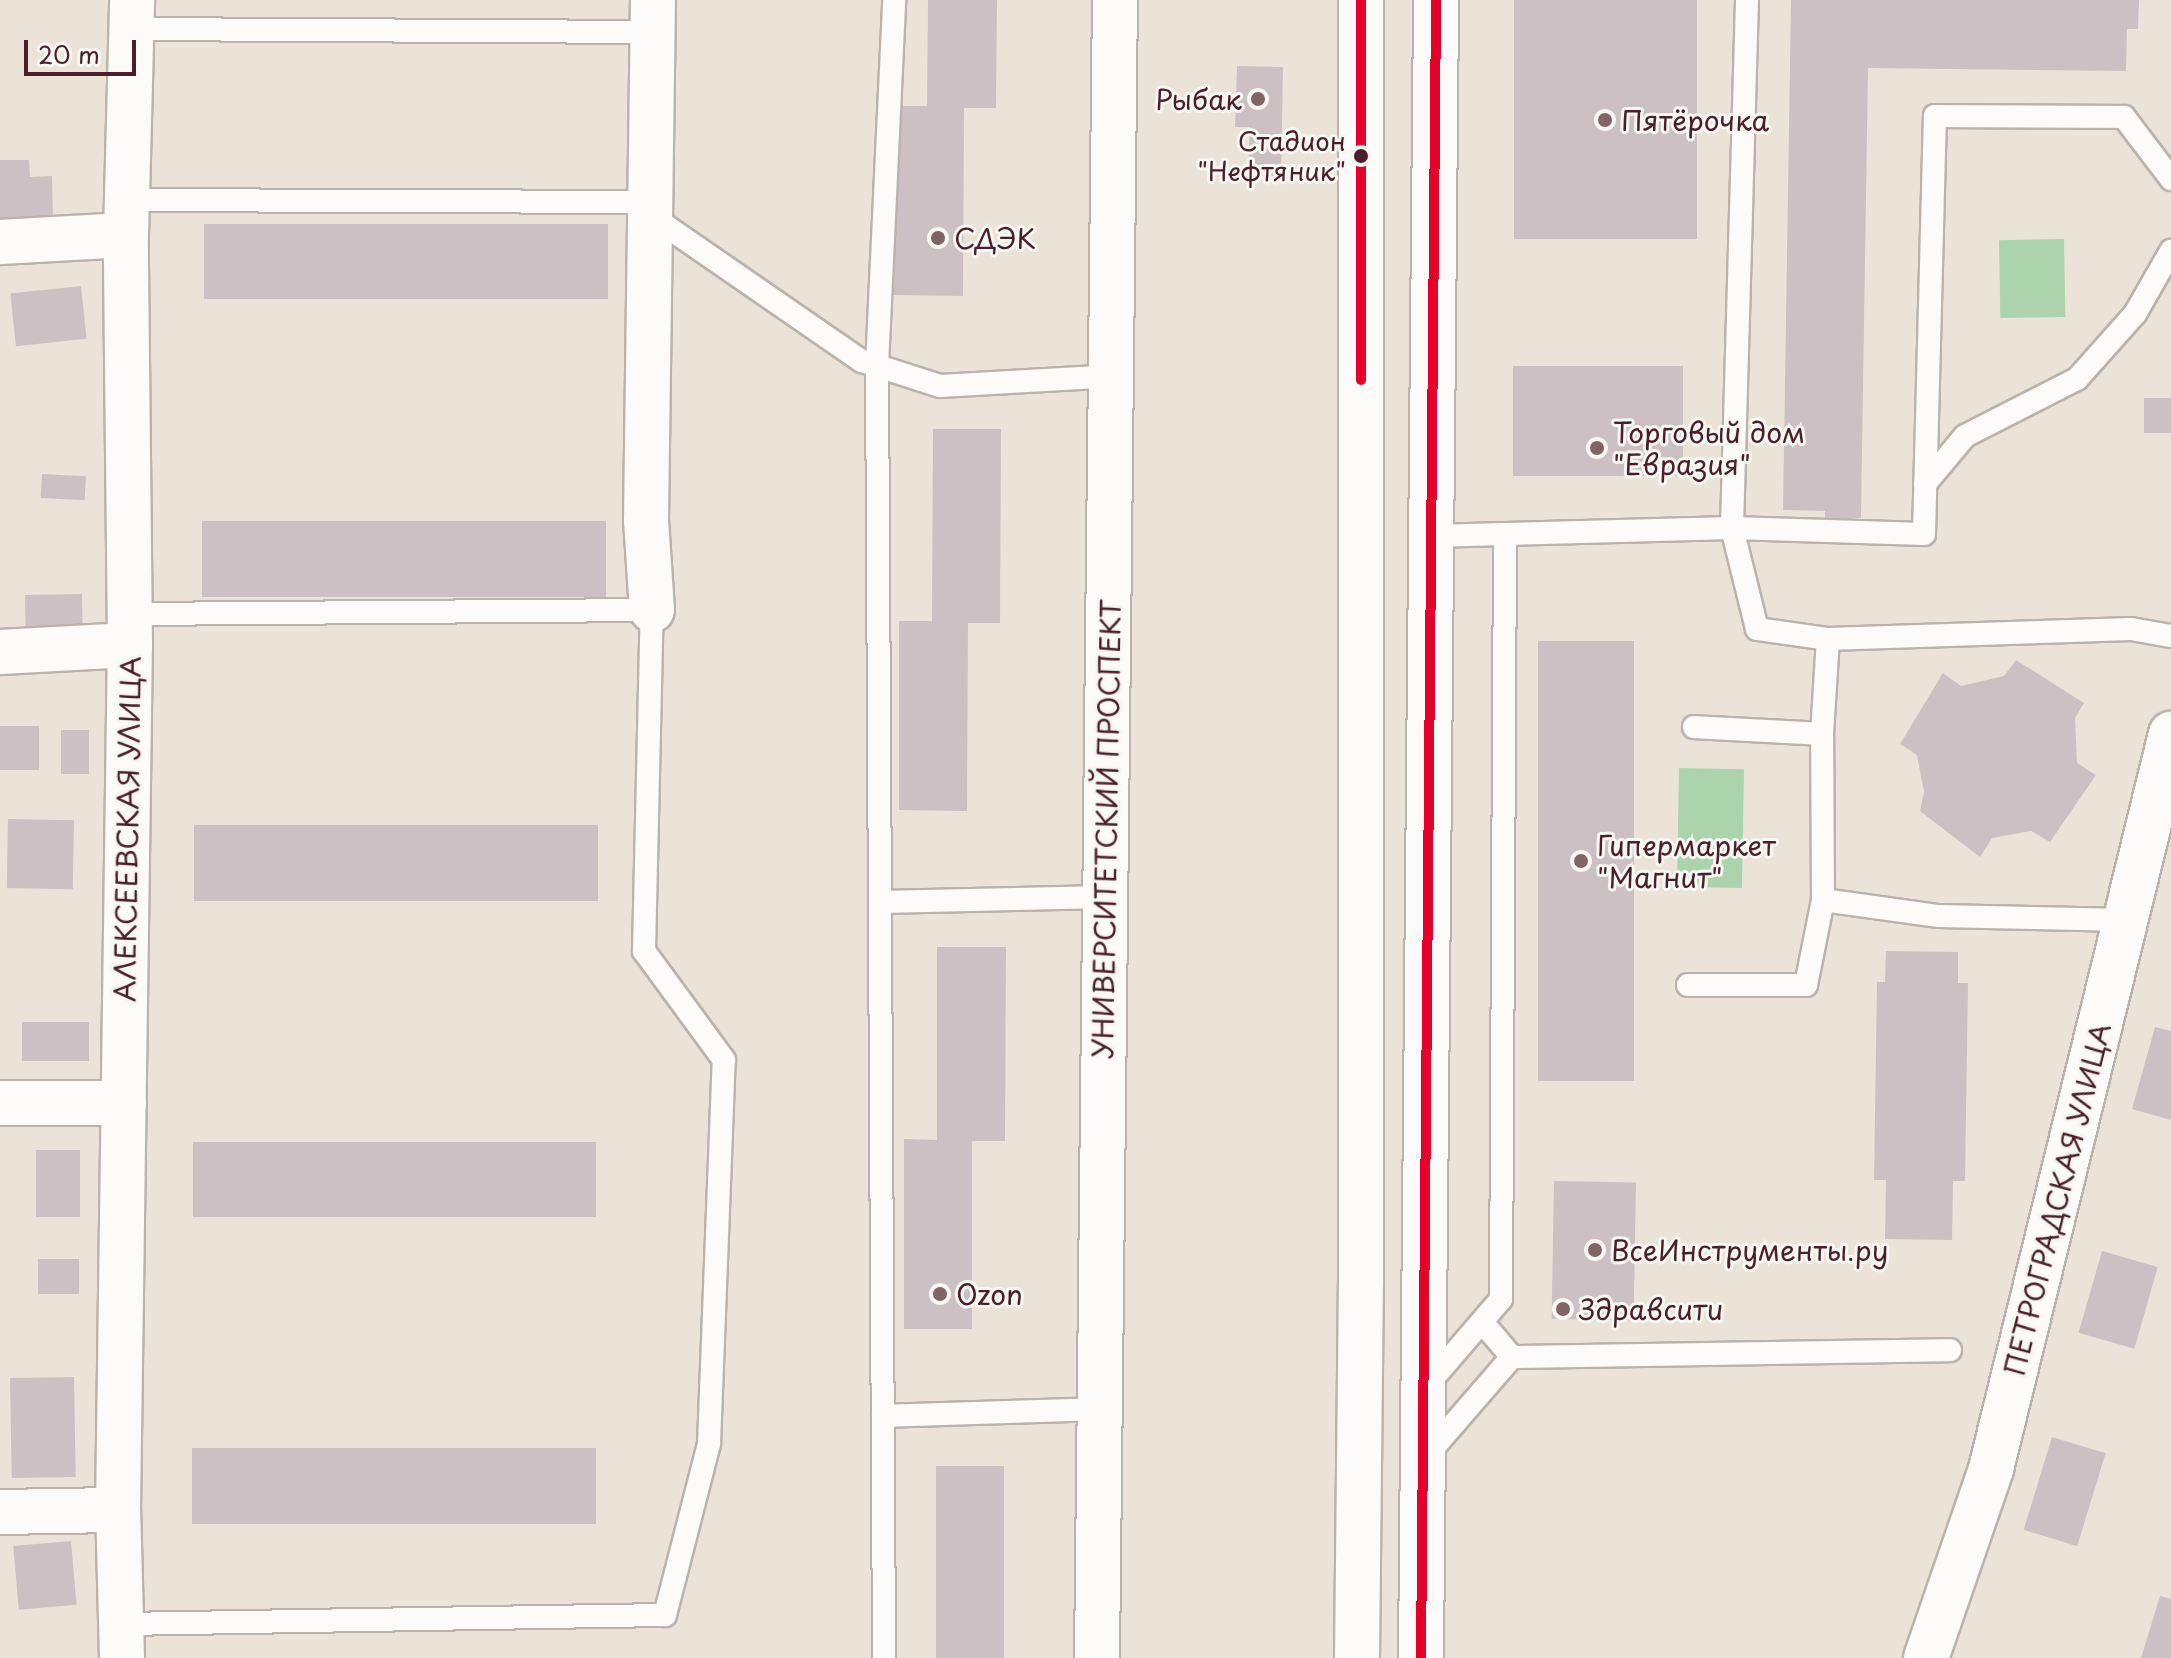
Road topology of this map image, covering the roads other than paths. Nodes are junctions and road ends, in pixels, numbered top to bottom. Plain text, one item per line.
1 (894, 0) edge
2 (1115, 0) edge
3 (1361, 0) edge
4 (1436, 0) edge
5 (1747, 0) edge
6 (132, 15) edge
7 (653, 16) edge
8 (2171, 179) edge
9 (650, 208) junction
10 (127, 218) junction
11 (0, 242) edge
12 (2171, 251) edge
13 (877, 366) junction
14 (1111, 376) junction
15 (1925, 484) junction
16 (1732, 528) junction
17 (1505, 534) junction
18 (1430, 536) junction
19 (652, 610) junction
20 (129, 629) junction
21 (2171, 636) edge
22 (1828, 639) junction
23 (0, 652) edge
24 (1694, 727) dead end
25 (1822, 734) junction
26 (2171, 734) edge
27 (1105, 897) junction
28 (1823, 900) junction
29 (880, 902) junction
30 (2126, 920) junction
31 (1688, 985) dead end
32 (0, 1103) edge
33 (124, 1103) junction
34 (1482, 1322) junction
35 (1950, 1350) dead end
36 (1512, 1357) junction
37 (1422, 1391) junction
38 (1100, 1409) junction
39 (883, 1416) junction
40 (1421, 1462) junction
41 (118, 1510) junction
42 (0, 1512) edge
43 (122, 1641) edge
44 (884, 1658) edge
45 (1097, 1658) edge
46 (1357, 1658) edge
47 (1421, 1658) edge
48 (1926, 1658) edge

1 - 13 lane
2 - 14 main road, УНИВЕРСИТЕТСКИЙ ПРОСПЕКТ
3 - 46 main road
4 - 18 main road
5 - 16 lane
6 - 7 lane
6 - 10 main road, АЛЕКСЕЕВСКАЯ УЛИЦА
7 - 9 main road
8 - 15 lane
9 - 10 lane
9 - 13 lane
9 - 19 main road
10 - 11 main road
10 - 20 main road, АЛЕКСЕЕВСКАЯ УЛИЦА
12 - 15 lane
13 - 14 lane
13 - 29 lane
14 - 27 main road, УНИВЕРСИТЕТСКИЙ ПРОСПЕКТ
15 - 16 lane
16 - 17 lane
16 - 22 lane
17 - 18 lane
17 - 34 lane
18 - 37 main road
19 - 20 lane
19 - 43 lane
20 - 23 main road
20 - 33 main road, АЛЕКСЕЕВСКАЯ УЛИЦА
21 - 22 lane
22 - 25 lane
24 - 25 lane
25 - 28 lane
26 - 30 main road, ПЕТРОГРАДСКАЯ УЛИЦА
27 - 29 lane
27 - 38 main road, УНИВЕРСИТЕТСКИЙ ПРОСПЕКТ
28 - 30 lane
28 - 31 lane
29 - 39 lane
30 - 48 main road, ПЕТРОГРАДСКАЯ УЛИЦА
32 - 33 main road
33 - 41 main road, АЛЕКСЕЕВСКАЯ УЛИЦА
34 - 36 lane
34 - 37 lane
35 - 36 lane
36 - 40 lane
37 - 40 main road
38 - 39 lane
38 - 45 main road, УНИВЕРСИТЕТСКИЙ ПРОСПЕКТ
39 - 44 lane
40 - 47 main road
41 - 42 main road
41 - 43 main road, АЛЕКСЕЕВСКАЯ УЛИЦА

